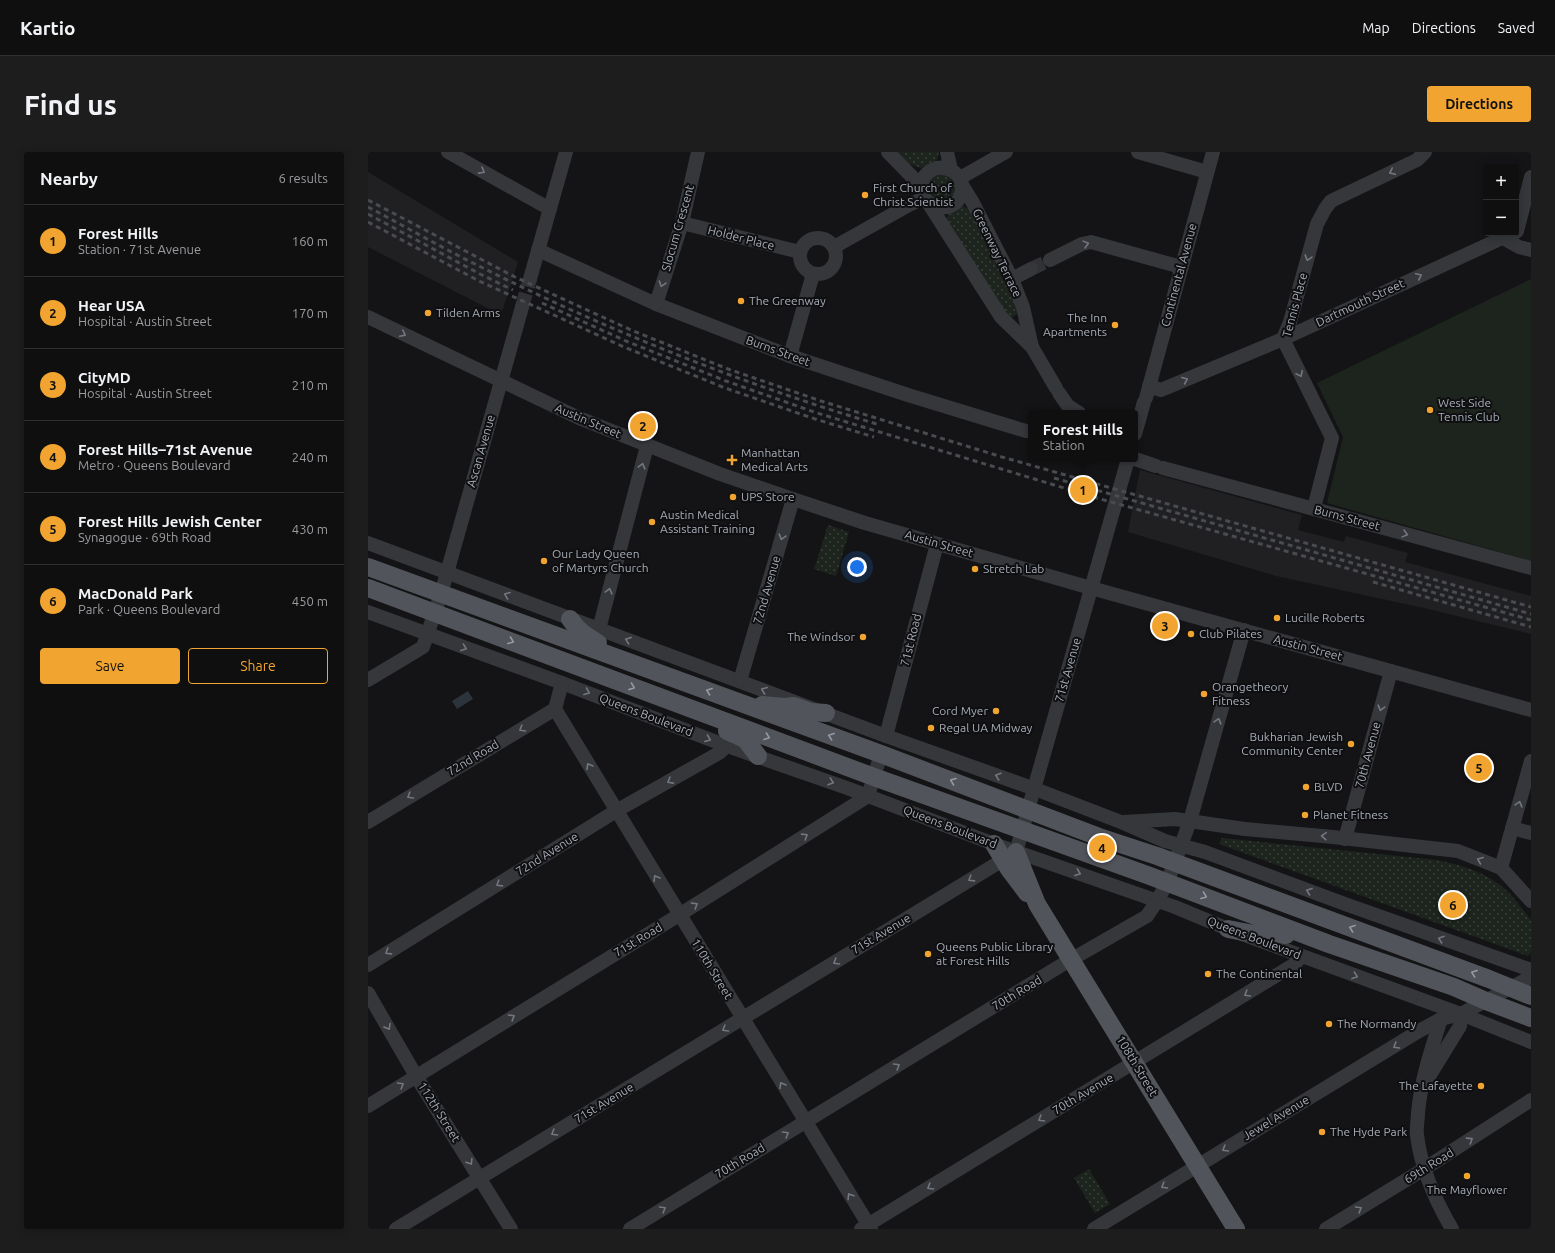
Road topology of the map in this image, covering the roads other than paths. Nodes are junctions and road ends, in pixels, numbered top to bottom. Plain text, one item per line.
1 (448, 152) edge
2 (566, 152) edge
3 (698, 152) edge
4 (888, 152) edge
5 (947, 152) edge
6 (1006, 152) edge
7 (1138, 152) edge
8 (1213, 152) edge
9 (1425, 152) edge
10 (1207, 172) junction
11 (1531, 177) edge
12 (958, 178) junction
13 (925, 196) junction
14 (550, 209) junction
15 (1519, 212) edge
16 (682, 224) junction
17 (1506, 236) edge
18 (1514, 236) edge
19 (834, 247) junction
20 (538, 250) junction
21 (1531, 250) edge
22 (800, 252) junction
23 (1050, 260) tunnel mouth
24 (1181, 267) junction
25 (1030, 269) tunnel mouth
26 (813, 274) junction
27 (530, 279) tunnel mouth
28 (1012, 279) junction
29 (656, 304) junction
30 (522, 307) tunnel mouth
31 (368, 317) edge
32 (1283, 339) junction
33 (1032, 347) junction
34 (790, 356) junction
35 (501, 382) junction
36 (1146, 395) junction
37 (1072, 410) edge
38 (1138, 422) edge
39 (1026, 431) dead end
40 (647, 446) junction
41 (1138, 460) edge
42 (1127, 462) edge
43 (792, 499) junction
44 (1314, 508) junction
45 (368, 543) edge
46 (937, 544) junction
47 (368, 567) edge
48 (1531, 568) edge
49 (447, 571) junction
50 (368, 588) edge
51 (1091, 588) junction
52 (441, 594) junction
53 (368, 612) edge
54 (435, 612) junction
55 (570, 619) junction
56 (599, 629) junction
57 (1244, 630) junction
58 (428, 635) junction
59 (643, 667) junction
60 (1391, 671) junction
61 (368, 680) edge
62 (740, 681) junction
63 (562, 683) junction
64 (662, 698) junction
65 (739, 702) junction
66 (555, 709) junction
67 (1531, 710) edge
68 (826, 713) junction
69 (886, 736) junction
70 (728, 746) junction
71 (881, 754) junction
72 (758, 756) junction
73 (1531, 762) edge
74 (874, 777) junction
75 (1035, 789) junction
76 (868, 796) junction
77 (1029, 810) junction
78 (616, 811) junction
79 (1190, 821) junction
80 (368, 822) edge
81 (1121, 822) junction
82 (1512, 828) junction
83 (1022, 831) junction
84 (1531, 833) edge
85 (1345, 839) junction
86 (1181, 845) junction
87 (1005, 851) junction
88 (1174, 863) junction
89 (1501, 868) junction
90 (1167, 883) junction
91 (1531, 900) edge
92 (1157, 901) junction
93 (679, 915) junction
94 (1228, 929) junction
95 (1319, 940) junction
96 (1301, 956) junction
97 (1071, 959) junction
98 (368, 965) edge
99 (1531, 970) edge
100 (1531, 977) edge
101 (1510, 988) junction
102 (368, 993) edge
103 (1531, 996) edge
104 (1486, 1001) junction
105 (1461, 1014) junction
106 (1531, 1018) edge
107 (742, 1019) junction
108 (1441, 1019) junction
109 (1531, 1042) edge
110 (1134, 1062) junction
111 (416, 1076) junction
112 (1420, 1092) junction
113 (1531, 1100) edge
114 (368, 1106) edge
115 (805, 1122) junction
116 (1198, 1166) junction
117 (1424, 1169) junction
118 (480, 1178) junction
119 (867, 1228) edge
120 (396, 1229) edge
121 (511, 1229) edge
122 (630, 1229) edge
123 (1094, 1229) edge
124 (1236, 1229) edge
125 (1326, 1229) edge
126 (1452, 1229) edge

1 -> 14 street
2 - 14 street
3 - 16 street, Slocum Crescent
4 - 13 street, Greenway Terrace
5 - 12 street
6 - 12 street
7 - 10 street
8 - 10 street, Continental Avenue
9 -> 32 street, Tennis Place
10 - 24 street, Continental Avenue
11 - 15 street
12 - 13 street
12 - 13 street
12 - 28 street, Greenway Terrace
13 - 19 street
13 - 33 street, Greenway Terrace
14 - 20 street
16 - 22 street, Holder Place
16 -> 29 street, Slocum Crescent
32 -> 17 street, Dartmouth Street
18 - 21 street
19 - 22 street
19 - 26 street
20 - 27 street
20 - 29 street, Burns Street
22 - 26 street
23 -> 24 street
24 - 36 street, Continental Avenue
25 - 28 street
26 - 34 street
28 - 33 street, Greenway Terrace
29 - 34 street, Burns Street
30 - 35 street, Ascan Avenue
31 -> 35 street, Austin Street
36 -> 32 street, Dartmouth Street
32 -> 44 street, Tennis Place
33 - 37 street, Greenway Terrace
34 - 39 street, Burns Street
35 - 40 street, Austin Street
35 - 49 street, Ascan Avenue
36 - 38 street, Continental Avenue
40 - 43 street, Austin Street
56 -> 40 street
41 - 44 street, Burns Street
42 - 51 street, 71st Avenue
43 - 46 street, Austin Street
43 -> 62 street, 72nd Avenue
44 -> 48 street, Burns Street
45 - 49 street
46 - 51 street, Austin Street
46 - 69 street, 71st Road
47 - 52 main road
49 - 52 street, Ascan Avenue
55 -> 49 street
50 - 54 main road, Queens Boulevard
51 - 57 street, Austin Street
51 - 75 street, 71st Avenue
52 - 54 street, Ascan Avenue
52 - 59 main road
53 - 58 street, Queens Boulevard
54 - 58 street, Ascan Avenue
54 -> 64 main road, Queens Boulevard
55 - 56 street
55 - 59 main road
62 -> 56 street
57 - 60 street, Austin Street
79 -> 57 street, 70th Road
58 - 61 street, Ascan Avenue
58 -> 63 street, Queens Boulevard
65 -> 59 main road
60 - 67 street, Austin Street
60 -> 85 street, 70th Avenue
68 -> 62 street
63 - 66 street
63 -> 70 street, Queens Boulevard
64 - 72 main road
64 -> 74 main road, Queens Boulevard
65 - 68 main road
71 -> 65 main road
78 -> 66 street, 110th Street
66 -> 80 street, 72nd Road
68 - 69 street
75 -> 69 street
70 - 72 street, Queens Boulevard
70 -> 78 street, 72nd Avenue
71 - 74 street
77 -> 71 main road
72 -> 76 street, Queens Boulevard
82 -> 73 street
74 - 76 street
74 - 83 main road, Queens Boulevard
75 - 77 street, 71st Avenue
75 - 81 street
76 - 87 street, Queens Boulevard
93 -> 76 street, 71st Road
77 - 83 street, 71st Avenue
77 - 88 main road
93 -> 78 street, 110th Street
78 -> 98 street, 72nd Avenue
79 - 81 street
85 -> 79 street
79 - 86 street, 70th Road
81 - 86 street
82 - 84 street
82 - 89 street
83 - 87 street, 71st Avenue
83 - 90 main road, Queens Boulevard
89 -> 85 street
86 - 88 street, 70th Road
99 -> 86 street
87 -> 92 street, Queens Boulevard
87 - 97 main road, 108th Street
87 -> 107 street, 71st Avenue
88 - 90 street, 70th Road
101 -> 88 main road
89 - 91 street
90 - 92 street, 70th Road
90 -> 95 main road, Queens Boulevard
92 - 94 street, Queens Boulevard
92 - 97 street, 70th Road
93 - 107 street, 110th Street
111 -> 93 street, 71st Road
94 - 95 main road
94 - 96 street, Queens Boulevard
95 - 104 main road, Queens Boulevard
96 -> 105 street, Queens Boulevard
96 -> 110 street, 70th Avenue
97 - 110 main road, 108th Street
115 -> 97 street, 70th Road
100 - 101 street, Jewel Avenue
101 - 103 main road
101 - 104 street, Jewel Avenue
102 -> 111 street, 112th Street
104 - 105 street, Jewel Avenue
104 - 106 main road, Queens Boulevard
105 - 108 street, Jewel Avenue
105 - 109 street, Queens Boulevard
105 - 112 street
115 -> 107 street, 110th Street
107 -> 118 street, 71st Avenue
108 - 112 street
108 -> 116 street, Jewel Avenue
110 - 116 main road, 108th Street
110 -> 119 street, 70th Avenue
114 -> 111 street, 71st Road
111 -> 118 street, 112th Street
112 - 117 street
117 -> 113 street, 69th Road
119 -> 115 street, 110th Street
122 -> 115 street, 70th Road
116 -> 123 street, Jewel Avenue
116 - 124 main road, 108th Street
125 -> 117 street, 69th Road
117 - 126 street
118 - 120 street, 71st Avenue
118 - 121 street, 112th Street

